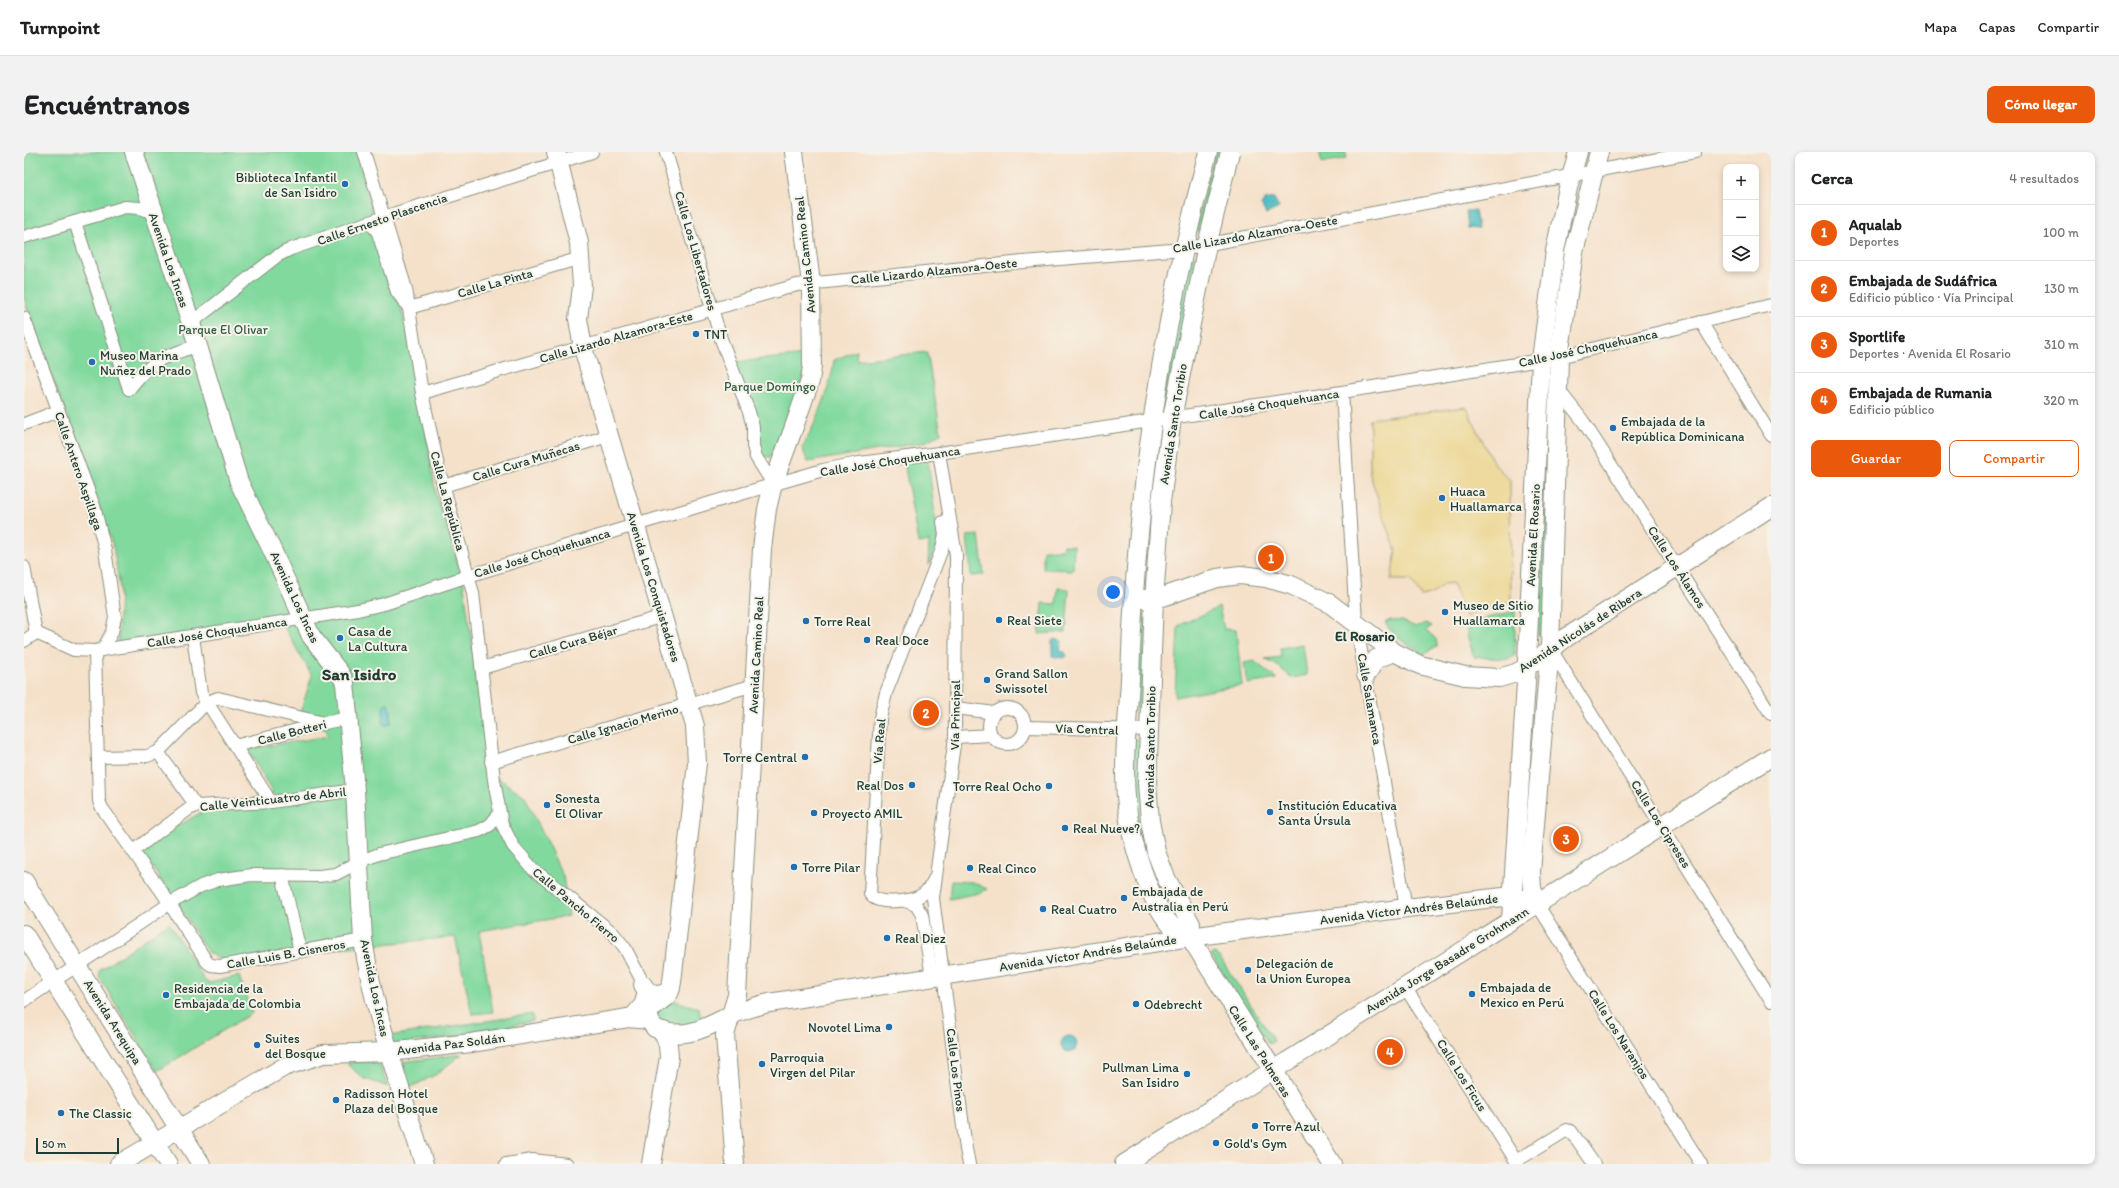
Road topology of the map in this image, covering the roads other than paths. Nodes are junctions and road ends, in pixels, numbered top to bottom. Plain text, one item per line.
1 (134, 152) edge
2 (364, 152) edge
3 (592, 152) edge
4 (666, 152) edge
5 (794, 152) edge
6 (1208, 152) edge
7 (1230, 152) edge
8 (1578, 152) edge
9 (1599, 152) edge
10 (1695, 152) edge
11 (557, 157) edge
12 (1593, 171) junction
13 (1571, 175) junction
14 (153, 213) junction
15 (385, 216) junction
16 (75, 222) junction
17 (367, 223) junction
18 (24, 237) edge
19 (1207, 245) junction
20 (1183, 249) junction
21 (581, 258) junction
22 (811, 283) junction
23 (1771, 305) edge
24 (409, 308) junction
25 (712, 309) junction
26 (24, 318) edge
27 (1701, 322) junction
28 (190, 323) junction
29 (197, 346) junction
30 (583, 348) junction
31 (1559, 357) junction
32 (1541, 360) junction
33 (1558, 389) junction
34 (1342, 392) junction
35 (422, 393) junction
36 (58, 411) junction
37 (1557, 417) junction
38 (1172, 418) junction
39 (1151, 420) junction
40 (1583, 421) junction
41 (24, 424) edge
42 (1771, 434) edge
43 (608, 436) junction
44 (936, 453) junction
45 (773, 484) junction
46 (443, 486) junction
47 (1771, 507) edge
48 (635, 525) junction
49 (937, 562) junction
50 (956, 566) junction
51 (24, 567) edge
52 (1677, 567) junction
53 (468, 576) junction
54 (1133, 599) junction
55 (1154, 600) junction
56 (664, 616) junction
57 (303, 618) junction
58 (1356, 622) junction
59 (36, 634) junction
60 (193, 636) junction
61 (24, 641) edge
62 (1550, 648) junction
63 (99, 650) junction
64 (1394, 652) junction
65 (1527, 667) junction
66 (482, 668) junction
67 (1366, 675) junction
68 (754, 685) junction
69 (206, 703) junction
70 (690, 704) junction
71 (956, 708) junction
72 (995, 713) junction
73 (1771, 714) edge
74 (349, 718) junction
75 (324, 722) junction
76 (1025, 727) junction
77 (1128, 730) junction
78 (1150, 730) junction
79 (991, 735) junction
80 (955, 737) junction
81 (235, 746) junction
82 (158, 752) junction
83 (99, 757) junction
84 (1771, 757) edge
85 (491, 762) junction
86 (355, 790) junction
87 (271, 802) junction
88 (196, 806) junction
89 (499, 814) junction
90 (1661, 826) junction
91 (133, 851) junction
92 (359, 862) junction
93 (282, 875) junction
94 (935, 878) junction
95 (1166, 878) junction
96 (24, 881) edge
97 (1150, 888) junction
98 (1512, 896) junction
99 (905, 901) junction
100 (169, 904) junction
101 (1537, 904) junction
102 (1406, 908) junction
103 (1511, 920) junction
104 (24, 934) edge
105 (1190, 937) junction
106 (363, 940) junction
107 (300, 951) junction
108 (78, 965) junction
109 (938, 976) junction
110 (54, 981) junction
111 (643, 985) junction
112 (1405, 986) junction
113 (671, 988) junction
114 (24, 1001) edge
115 (1771, 1001) edge
116 (730, 1016) junction
117 (628, 1018) junction
118 (656, 1026) junction
119 (389, 1052) junction
120 (1272, 1070) junction
121 (178, 1128) junction
122 (154, 1142) junction
123 (1133, 1162) edge
124 (1517, 1163) edge
125 (118, 1164) edge
126 (168, 1164) edge
127 (201, 1164) edge
128 (424, 1164) edge
129 (506, 1164) edge
130 (566, 1164) edge
131 (651, 1164) edge
132 (735, 1164) edge
133 (969, 1164) edge
134 (1332, 1164) edge
135 (1594, 1164) edge
136 (1701, 1164) edge

1 - 14 street, Avenida Los Incas
2 - 15 street, Calle La República
3 - 11 street, Calle Ernesto Plascencia
4 - 25 street, Calle Los Libertadores
5 - 22 street, Avenida Camino Real
6 - 20 street, Avenida Santo Toribio
7 - 19 street, Avenida Santo Toribio
8 - 13 street, Avenida El Rosario
9 - 12 street, Avenida El Rosario
10 - 12 street, Calle Lizardo Alzamora-Oeste
11 - 15 street, Calle Ernesto Plascencia
11 - 21 street, Avenida Los Conquistadores
12 - 13 street, Calle Lizardo Alzamora-Oeste
12 - 31 street, Avenida El Rosario
13 - 19 street, Calle Lizardo Alzamora-Oeste
13 - 32 street, Avenida El Rosario
14 - 16 street
14 - 28 street, Avenida Los Incas
15 - 17 street, Calle Ernesto Plascencia
15 - 24 street, Calle La República
16 - 18 street
16 - 29 street
17 - 24 street, Calle La República
17 - 28 street, Calle Ernesto Plascencia
19 - 20 street, Calle Lizardo Alzamora-Oeste
19 - 38 street, Avenida Santo Toribio
20 - 22 street, Calle Lizardo Alzamora-Oeste
20 - 39 street, Avenida Santo Toribio
21 - 24 street, Calle La Pinta
21 - 30 street, Avenida Los Conquistadores
22 - 25 street, Calle Lizardo Alzamora-Este
22 - 45 street, Avenida Camino Real
23 - 27 street, Calle José Choquehuanca
24 - 35 street, Calle La República
25 - 30 street, Calle Lizardo Alzamora-Este
25 - 45 street, Calle Los Libertadores
26 - 36 street, Calle Antero Aspillaga
27 - 31 street, Calle José Choquehuanca
27 - 42 street
28 - 29 street, Avenida Los Incas
29 - 57 street, Avenida Los Incas
30 - 35 street, Calle Lizardo Alzamora-Este
30 - 43 street, Avenida Los Conquistadores
31 - 32 street, Calle José Choquehuanca
31 - 33 street, Avenida El Rosario
32 - 34 street, Calle José Choquehuanca
32 - 65 street, Avenida El Rosario
33 - 37 street, Avenida El Rosario
33 - 40 street, Calle Los Álamos
34 - 38 street, Calle José Choquehuanca
34 - 58 street, Calle Salamanca
35 - 46 street, Calle La República
36 - 41 street
36 - 63 street, Calle Antero Aspillaga
37 - 40 street
37 - 62 street, Avenida El Rosario
38 - 39 street, Calle José Choquehuanca
38 - 55 street, Avenida Santo Toribio
39 - 44 street, Calle José Choquehuanca
39 - 54 street, Avenida Santo Toribio
40 - 52 street, Calle Los Álamos
43 - 46 street, Calle Cura Muñecas
43 - 48 street, Avenida Los Conquistadores
44 - 45 street, Calle José Choquehuanca
44 - 49 street, Vía Real
44 - 50 street, Vía Principal
45 - 48 street, Calle José Choquehuanca
45 - 68 street, Avenida Camino Real
46 - 53 street, Calle La República
47 - 52 street, Avenida Nicolás de Ribera
48 - 53 street, Calle José Choquehuanca
48 - 56 street, Avenida Los Conquistadores
49 - 50 street
49 - 99 street, Vía Real
50 - 71 street, Vía Principal
51 - 59 street
52 - 62 street, Avenida Nicolás de Ribera
52 - 73 street, Calle Los Álamos
53 - 57 street, Calle José Choquehuanca
53 - 66 street, Calle La República
54 - 55 street, Avenida Nicolás de Ribera
54 - 77 street, Avenida Santo Toribio
55 - 58 street, Avenida Nicolás de Ribera
55 - 78 street, Avenida Santo Toribio
56 - 66 street, Calle Cura Béjar
56 - 70 street, Avenida Los Conquistadores
57 - 60 street, Calle José Choquehuanca
57 - 74 street, Avenida Los Incas
58 - 64 street, Avenida Nicolás de Ribera
58 - 67 street, Calle Salamanca
59 - 61 street
59 - 63 street, Calle José Choquehuanca
60 - 63 street, Calle José Choquehuanca
60 - 69 street
62 - 65 street, Avenida Nicolás de Ribera
62 - 90 street, Calle Los Cipreses
62 - 101 street, Avenida El Rosario
63 - 83 street, Calle Antero Aspillaga
64 - 65 street, Avenida Nicolás de Ribera
64 - 67 street
65 - 98 street, Avenida El Rosario
66 - 85 street, Calle La República
67 - 102 street, Calle Salamanca
68 - 70 street, Calle Ignacio Merino
68 - 116 street, Avenida Camino Real
69 - 75 street
69 - 81 street
69 - 82 street
70 - 85 street, Calle Ignacio Merino
70 - 113 street, Avenida Los Conquistadores
71 - 72 street
71 - 80 street, Vía Principal
72 - 76 street
72 - 79 street
74 - 75 street, Calle Botteri
74 - 86 street, Avenida Los Incas
75 - 81 street, Calle Botteri
76 - 77 street, Vía Central
76 - 79 street
77 - 78 street, Vía Central
77 - 97 street, Avenida Santo Toribio
78 - 95 street, Avenida Santo Toribio
79 - 80 street
80 - 94 street, Vía Principal
81 - 87 street
82 - 83 street
82 - 88 street
83 - 91 street, Calle Antero Aspillaga
84 - 90 street, Avenida Jorge Basadre Grohmann
85 - 89 street, Calle La República
86 - 87 street, Calle Veinticuatro de Abril
86 - 92 street, Avenida Los Incas
87 - 88 street, Calle Veinticuatro de Abril
88 - 91 street, Calle Veinticuatro de Abril
89 - 92 street
89 - 111 street, Calle Pancho Fierro
90 - 101 street, Avenida Jorge Basadre Grohmann
90 - 115 street, Calle Los Cipreses
91 - 100 street, Calle Antero Aspillaga
92 - 93 street
92 - 106 street, Avenida Los Incas
93 - 100 street
93 - 107 street
94 - 99 street, Vía Real
94 - 109 street, Vía Principal
95 - 97 street
95 - 105 street, Avenida Santo Toribio
96 - 108 street, Avenida Arequipa
97 - 105 street, Avenida Santo Toribio
98 - 101 street, Avenida Víctor Andrés Belaúnde
98 - 102 street, Avenida Víctor Andrés Belaúnde
98 - 103 street, Avenida El Rosario
99 - 109 street
100 - 107 street, Calle Luis B. Cisneros
100 - 108 street
101 - 103 street, Avenida Jorge Basadre Grohmann
101 - 136 street, Calle Los Naranjos
102 - 105 street, Avenida Víctor Andrés Belaúnde
103 - 112 street, Avenida Jorge Basadre Grohmann
104 - 110 street
105 - 109 street, Avenida Víctor Andrés Belaúnde
105 - 120 street, Calle Las Palmeras
106 - 107 street, Calle Luis B. Cisneros
106 - 119 street, Avenida Los Incas
108 - 110 street
108 - 121 street, Avenida Arequipa
109 - 116 street, Avenida Víctor Andrés Belaúnde
109 - 133 street, Calle Los Pinos
110 - 114 street
110 - 122 street
111 - 113 street
111 - 117 street
112 - 120 street, Avenida Jorge Basadre Grohmann
112 - 124 street, Calle Los Ficus
113 - 118 street
116 - 118 street, Avenida Víctor Andrés Belaúnde
116 - 132 street, Avenida Camino Real
117 - 118 street, Avenida Paz Soldán
117 - 119 street, Avenida Paz Soldán
118 - 131 street
119 - 121 street, Avenida Paz Soldán
119 - 128 street, Avenida Los Incas
120 - 123 street, Avenida Jorge Basadre Grohmann
120 - 134 street, Calle Las Palmeras
121 - 122 street, Avenida Paz Soldán
121 - 127 street, Avenida Arequipa
122 - 125 street, Avenida Paz Soldán
122 - 126 street
124 - 135 street
129 - 130 street

